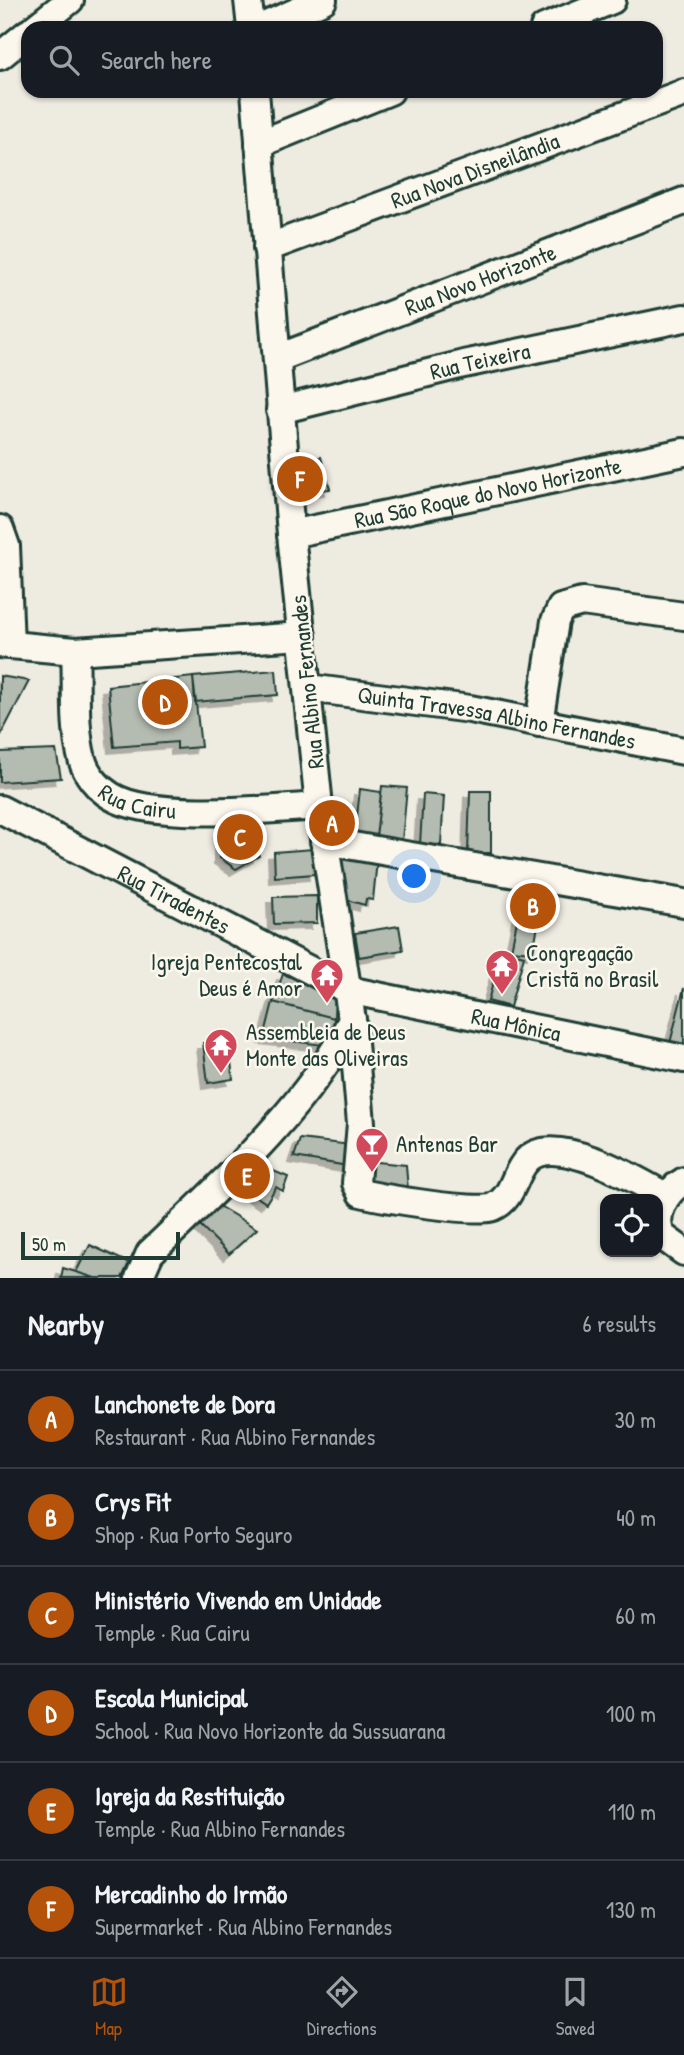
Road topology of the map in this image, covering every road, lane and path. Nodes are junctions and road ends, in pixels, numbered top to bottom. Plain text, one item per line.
1 (248, 0) edge
2 (323, 0) edge
3 (612, 0) edge
4 (61, 3) edge
5 (42, 21) edge
6 (250, 21) edge
7 (276, 21) edge
8 (561, 21) edge
9 (21, 39) edge
10 (0, 56) edge
11 (684, 93) edge
12 (256, 98) edge
13 (373, 98) edge
14 (259, 144) junction
15 (684, 201) edge
16 (267, 248) junction
17 (684, 318) edge
18 (278, 358) junction
19 (280, 410) junction
20 (684, 452) edge
21 (0, 529) edge
22 (291, 534) junction
23 (684, 616) edge
24 (302, 636) junction
25 (5, 645) edge
26 (75, 651) junction
27 (308, 688) junction
28 (539, 723) junction
29 (684, 751) edge
30 (319, 806) junction
31 (0, 809) edge
32 (324, 841) junction
33 (684, 903) edge
34 (348, 990) junction
35 (352, 1020) junction
36 (684, 1059) edge
37 (675, 1189) edge
38 (684, 1252) edge
39 (139, 1278) edge

1 - 6 street
2 - 7 street
3 - 8 street
4 - 5 street
9 - 10 street
11 - 16 street, Rua Nova Disneilândia
12 - 14 street, Rua Albino Fernandes
13 - 14 street
14 - 16 street, Rua Albino Fernandes
15 - 18 street, Rua Novo Horizonte
16 - 18 street, Rua Albino Fernandes
17 - 19 street, Rua Teixeira
18 - 19 street, Rua Albino Fernandes
19 - 22 street, Rua Albino Fernandes
20 - 22 street, Rua São Roque do Novo Horizonte
21 - 25 street
22 - 24 street, Rua Albino Fernandes
23 - 28 street
24 - 26 street
24 - 27 street, Rua Albino Fernandes
25 - 26 street
26 - 30 street, Rua Cairu
27 - 28 street, Quinta Travessa Albino Fernandes
27 - 30 street, Rua Albino Fernandes
28 - 29 street, Quinta Travessa Albino Fernandes
30 - 32 street, Rua Albino Fernandes
31 - 34 street, Rua Tiradentes
32 - 33 street
32 - 34 street, Rua Albino Fernandes
34 - 35 street, Rua Albino Fernandes
34 - 36 street, Rua Mônica
35 - 37 street, Rua Albino Fernandes
35 - 39 street
37 - 38 street

